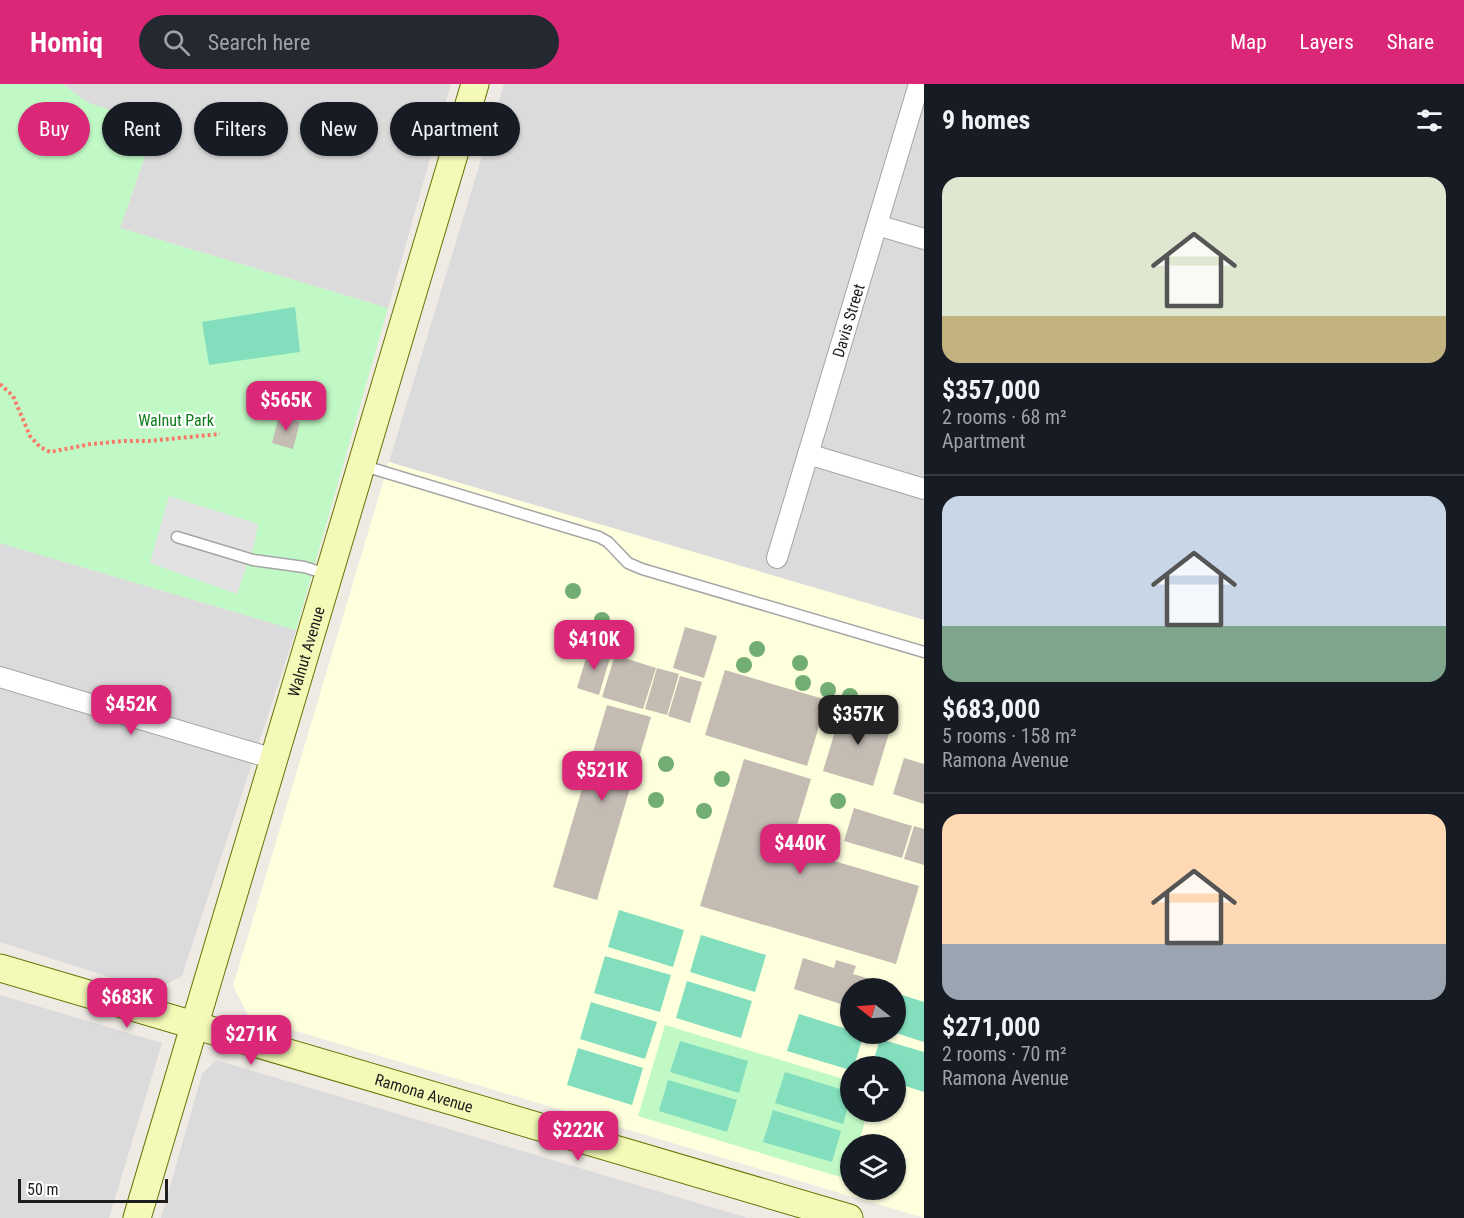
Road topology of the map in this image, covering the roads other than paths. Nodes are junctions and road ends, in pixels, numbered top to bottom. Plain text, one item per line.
1 (475, 84) edge
2 (919, 84) edge
3 (877, 225) junction
4 (924, 239) edge
5 (808, 454) junction
6 (361, 465) junction
7 (924, 489) edge
8 (177, 537) dead end
9 (777, 558) dead end
10 (328, 574) junction
11 (924, 652) edge
12 (0, 677) edge
13 (274, 759) junction
14 (0, 968) edge
15 (194, 1025) junction
16 (137, 1218) edge
17 (849, 1218) edge

1 - 6 street, Walnut Avenue
2 - 3 street, Davis Street
3 - 4 street
3 - 5 street, Davis Street
5 - 7 street
5 - 9 street, Davis Street
6 - 10 street, Walnut Avenue
6 - 11 lane
8 - 10 lane
10 - 13 street, Walnut Avenue
12 - 13 street
13 - 15 street, Walnut Avenue
14 - 15 street, Ramona Avenue
15 - 16 street, Walnut Avenue
15 - 17 street, Ramona Avenue

